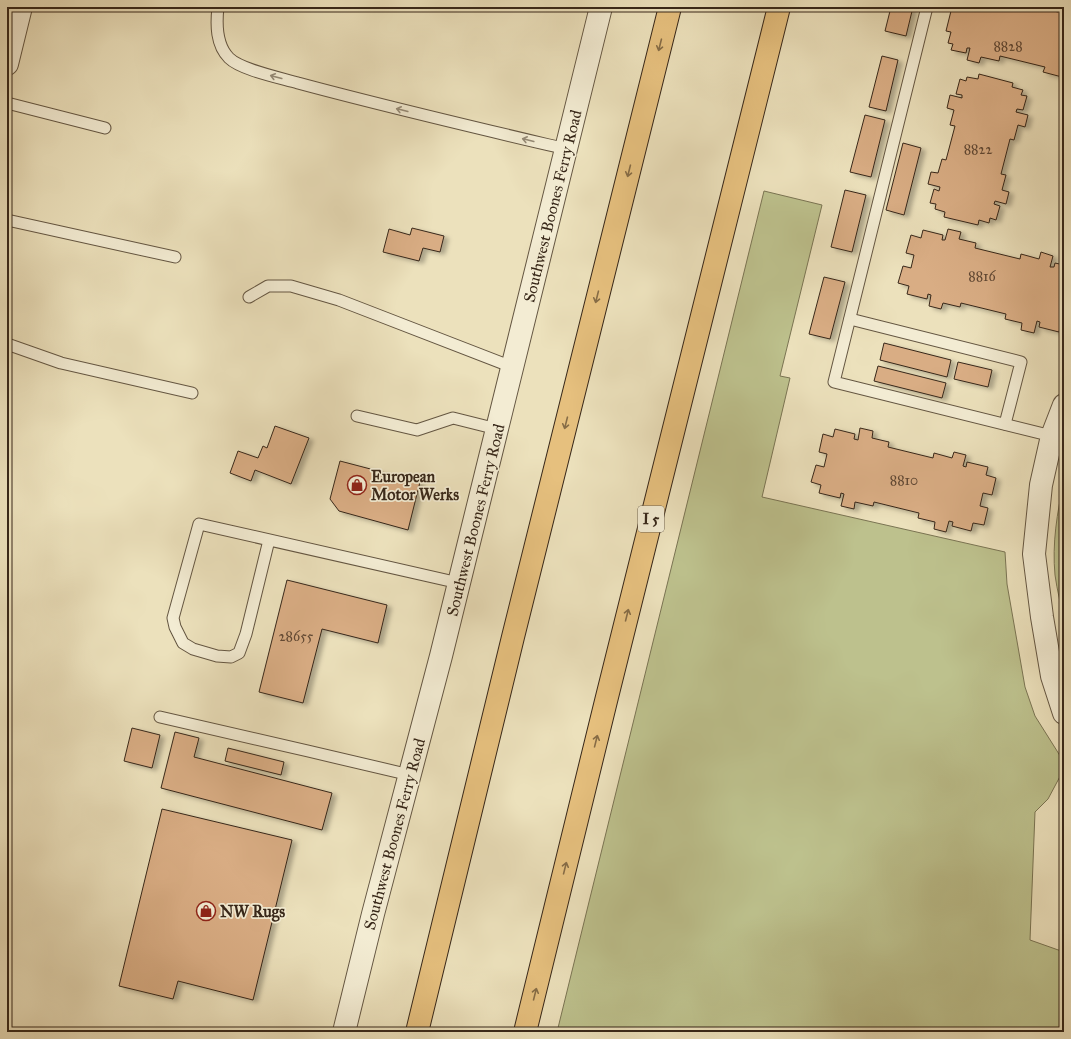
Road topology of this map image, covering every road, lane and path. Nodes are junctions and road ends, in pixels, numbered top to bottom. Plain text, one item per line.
1 (21, 7) edge
2 (218, 7) edge
3 (601, 7) edge
4 (670, 7) edge
5 (779, 7) edge
6 (928, 7) edge
7 (7, 64) edge
8 (7, 103) edge
9 (105, 128) dead end
10 (566, 149) junction
11 (7, 220) edge
12 (176, 257) dead end
13 (249, 297) dead end
14 (850, 319) junction
15 (7, 344) edge
16 (512, 367) junction
17 (192, 392) dead end
18 (1064, 405) edge
19 (357, 416) dead end
20 (1005, 424) junction
21 (497, 429) junction
22 (1052, 436) junction
23 (269, 540) junction
24 (459, 583) junction
25 (1064, 713) edge
26 (160, 717) dead end
27 (410, 775) junction
28 (344, 1032) edge
29 (417, 1032) edge
30 (525, 1032) edge

1 - 7 street
10 -> 2 lane
3 - 10 street, Southwest Boones Ferry Road
4 -> 29 highway
30 -> 5 highway, I 5
6 - 14 lane
8 - 9 lane
10 - 16 street, Southwest Boones Ferry Road
11 - 12 lane
13 - 16 lane
14 - 20 lane
14 - 20 lane
15 - 17 lane
16 - 21 street, Southwest Boones Ferry Road
18 - 22 street
19 - 21 lane
20 - 22 lane
21 - 24 street, Southwest Boones Ferry Road
22 - 25 street
23 - 23 lane
23 - 24 lane
24 - 27 street, Southwest Boones Ferry Road
26 - 27 lane
27 - 28 street, Southwest Boones Ferry Road

